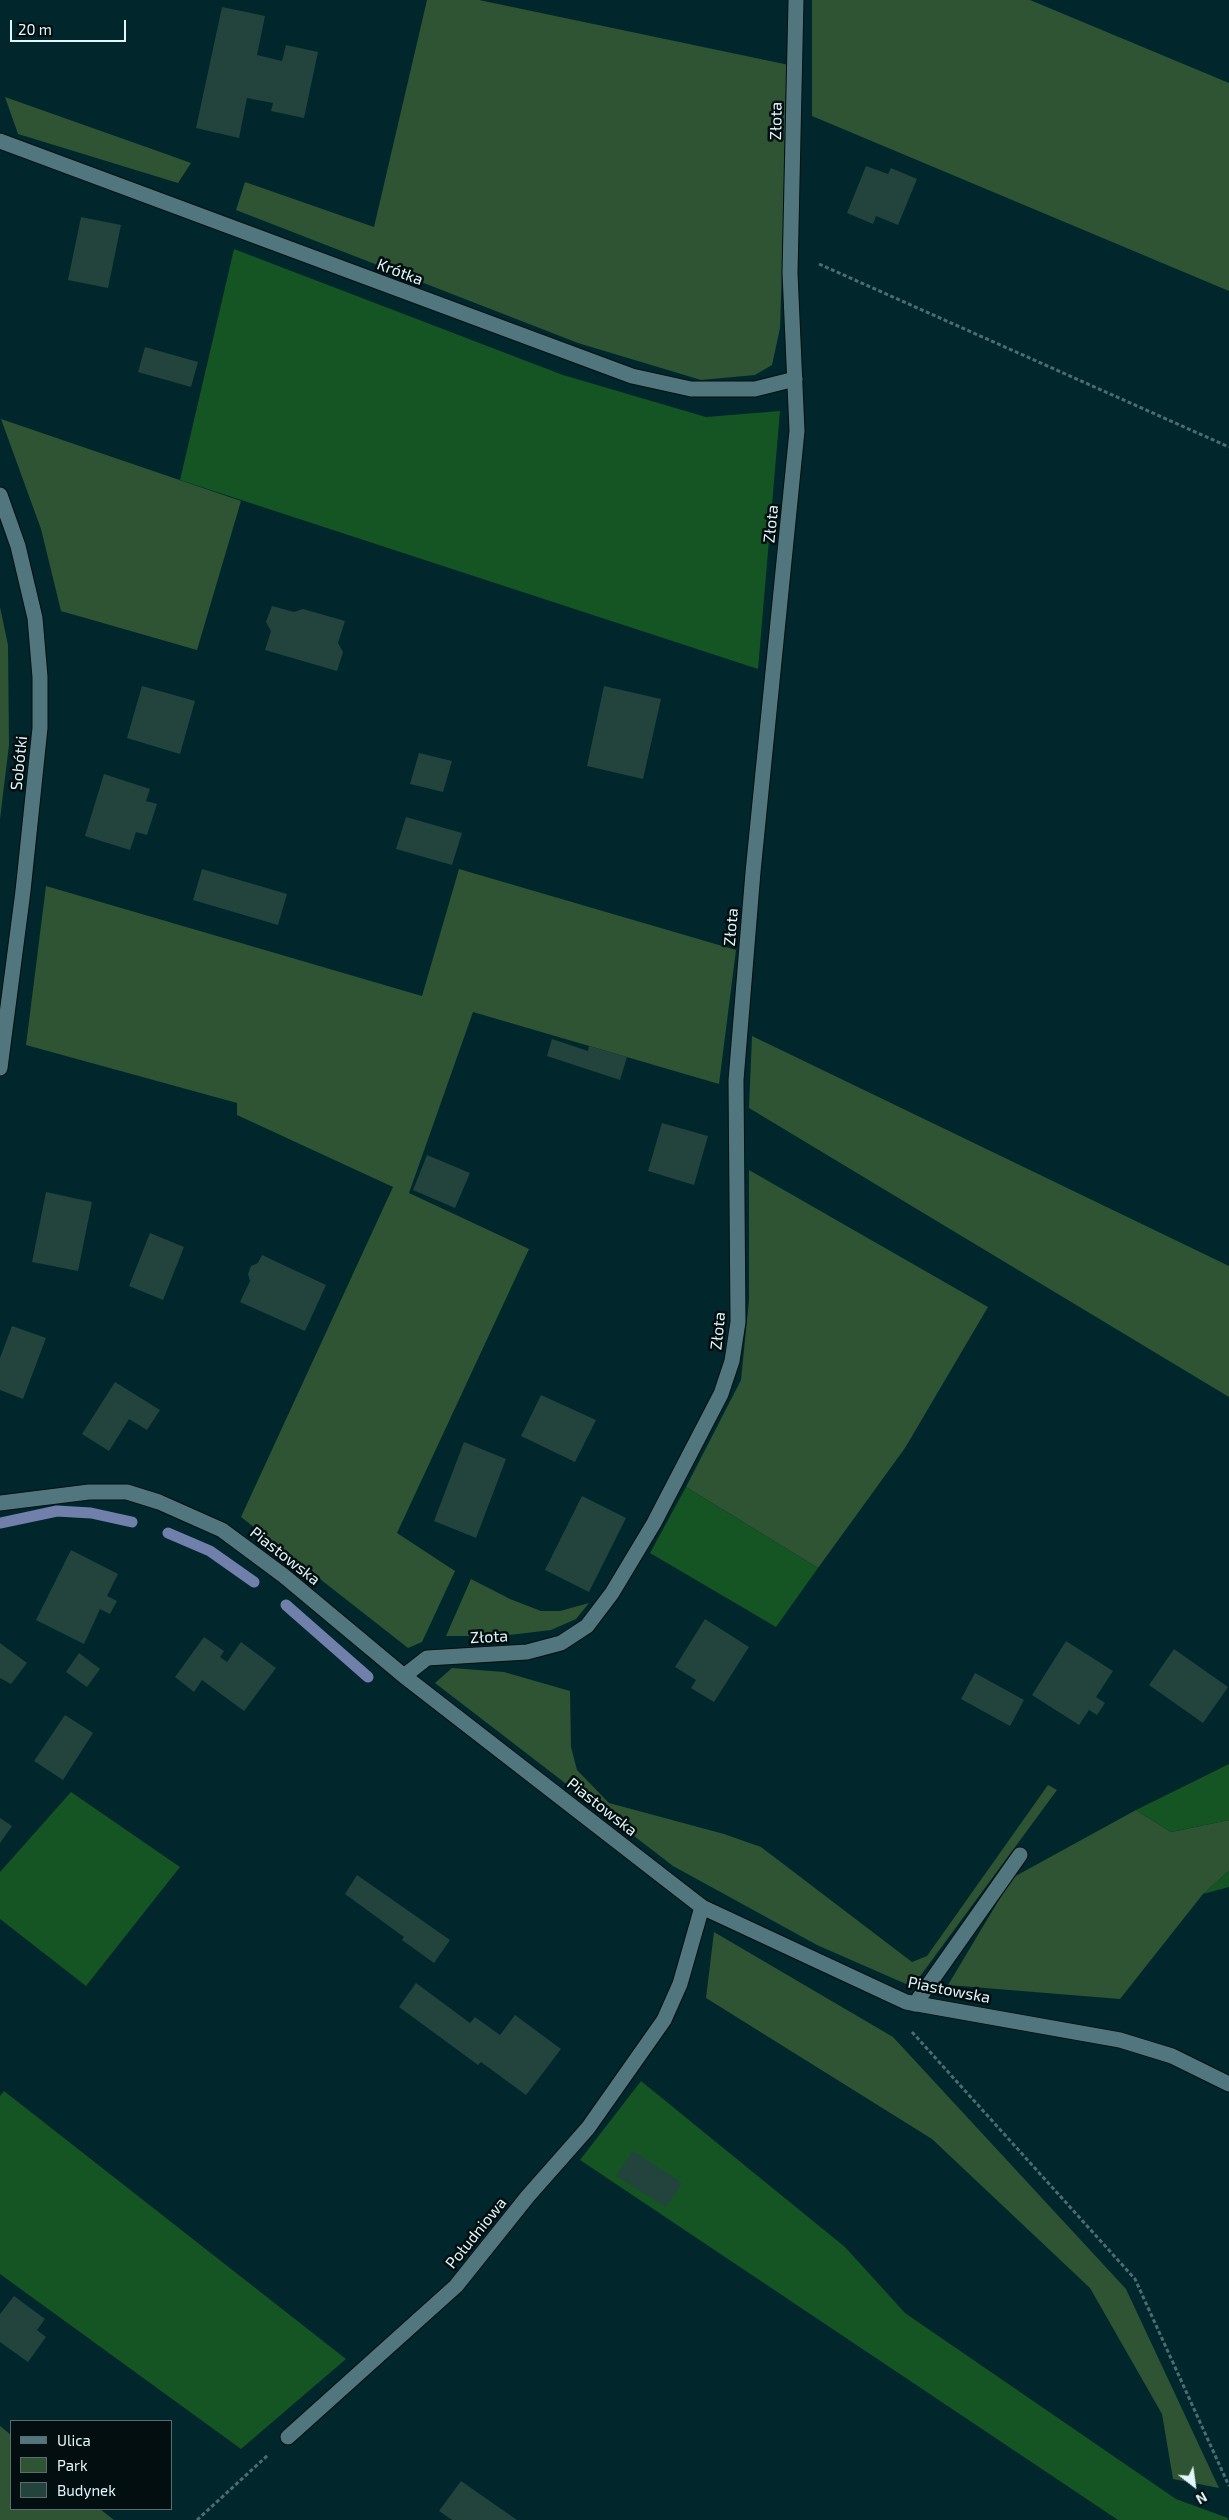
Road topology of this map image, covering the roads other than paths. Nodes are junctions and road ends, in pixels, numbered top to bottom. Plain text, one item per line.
1 (796, 0) edge
2 (0, 141) edge
3 (795, 380) junction
4 (0, 495) edge
5 (0, 1068) edge
6 (0, 1503) edge
7 (404, 1676) junction
8 (1020, 1855) dead end
9 (702, 1907) junction
10 (911, 2003) junction
11 (1229, 2084) edge
12 (288, 2437) road end

1 - 3 street, Złota
2 - 3 street, Krótka
3 - 7 street, Złota
4 - 5 street, Sobótki
6 - 7 street, Piastowska
7 - 9 street, Piastowska
8 - 10 street
9 - 10 street, Piastowska
9 - 12 street, Południowa
10 - 11 street, Piastowska

